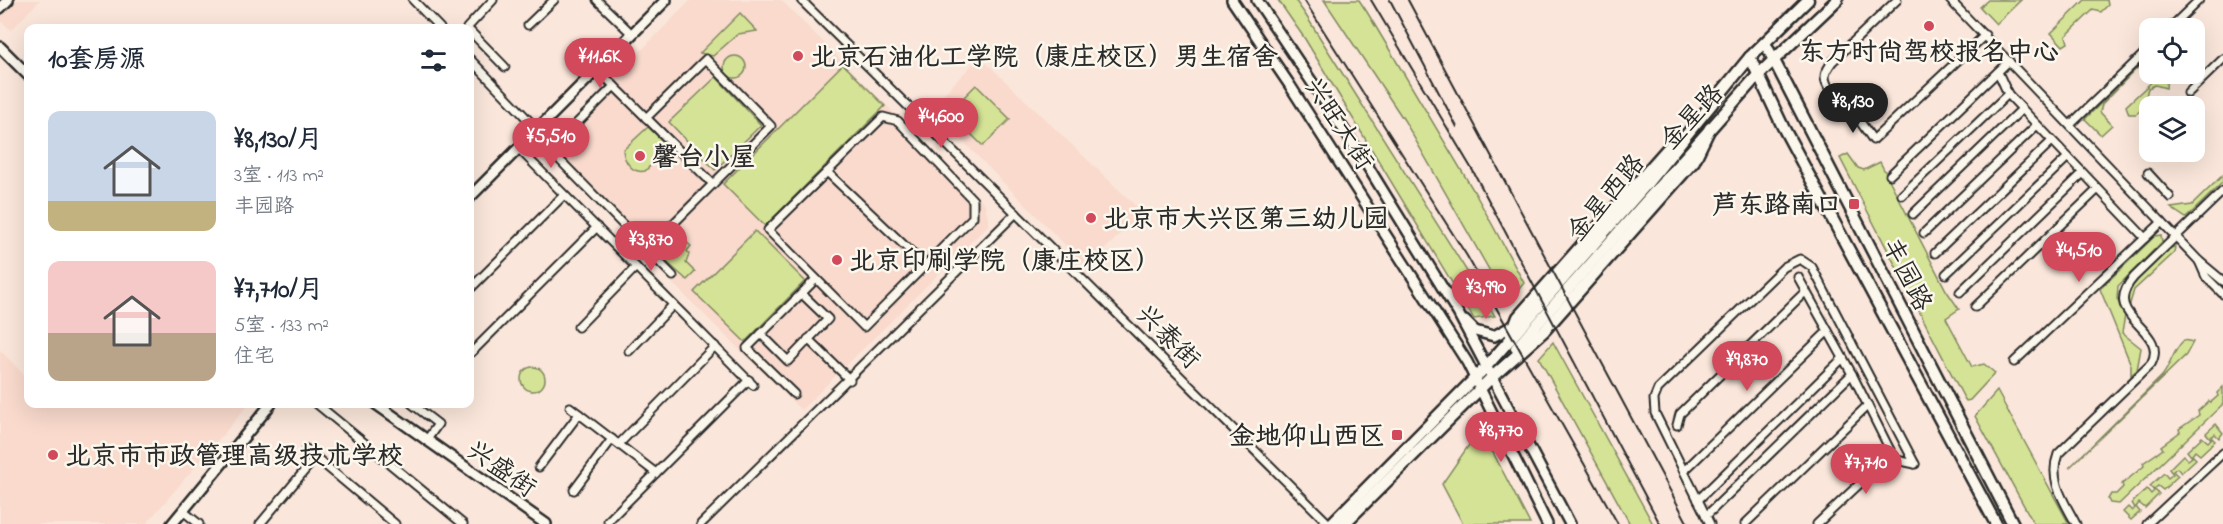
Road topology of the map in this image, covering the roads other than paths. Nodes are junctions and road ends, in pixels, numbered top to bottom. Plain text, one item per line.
1 (8, 0) edge
2 (412, 0) edge
3 (493, 0) edge
4 (554, 0) edge
5 (597, 0) edge
6 (666, 0) edge
7 (801, 0) edge
8 (1232, 0) edge
9 (1257, 0) edge
10 (1808, 0) edge
11 (1836, 0) edge
12 (1898, 0) edge
13 (1950, 0) edge
14 (2199, 0) edge
15 (0, 8) edge
16 (2180, 18) edge
17 (436, 24) edge
18 (473, 24) edge
19 (528, 25) dead end
20 (632, 34) junction
21 (1985, 35) junction
22 (474, 36) edge
23 (1765, 43) junction
24 (0, 47) edge
25 (1750, 57) junction
26 (2139, 58) edge
27 (2223, 59) edge
28 (1773, 61) junction
29 (2010, 61) junction
30 (474, 63) edge
31 (505, 67) dead end
32 (597, 69) junction
33 (24, 71) edge
34 (1998, 72) junction
35 (1757, 76) junction
36 (614, 86) junction
37 (2188, 93) dead end
38 (2007, 94) junction
39 (1712, 103) junction
40 (2022, 109) junction
41 (646, 118) junction
42 (1803, 118) junction
43 (1781, 122) junction
44 (2070, 124) junction
45 (2037, 125) junction
46 (537, 129) junction
47 (2052, 141) junction
48 (518, 148) junction
49 (2068, 157) junction
50 (827, 172) junction
51 (2083, 173) junction
52 (2148, 173) dead end
53 (1890, 175) dead end
54 (713, 184) junction
55 (2098, 189) junction
56 (2223, 191) edge
57 (474, 193) edge
58 (564, 195) junction
59 (1902, 195) dead end
60 (2170, 197) dead end
61 (1016, 213) junction
62 (1913, 214) dead end
63 (2162, 222) junction
64 (597, 227) junction
65 (1924, 233) dead end
66 (2176, 236) junction
67 (2145, 238) junction
68 (646, 251) junction
69 (1935, 253) dead end
70 (2199, 261) junction
71 (925, 265) junction
72 (636, 267) junction
73 (1946, 274) dead end
74 (673, 276) dead end
75 (1798, 277) dead end
76 (816, 279) junction
77 (2223, 280) edge
78 (474, 285) edge
79 (1806, 291) junction
80 (1960, 292) dead end
81 (801, 294) junction
82 (2223, 294) edge
83 (673, 305) junction
84 (1975, 307) dead end
85 (1539, 308) junction
86 (1458, 313) junction
87 (1515, 326) junction
88 (578, 327) dead end
89 (1828, 331) junction
90 (761, 334) junction
91 (808, 339) junction
92 (1506, 344) junction
93 (715, 346) junction
94 (474, 350) edge
95 (629, 351) dead end
96 (1843, 358) junction
97 (2014, 362) dead end
98 (1485, 368) junction
99 (1852, 374) junction
100 (1475, 378) junction
101 (1491, 378) junction
102 (850, 380) junction
103 (1480, 389) junction
104 (794, 394) dead end
105 (1868, 405) junction
106 (570, 407) dead end
107 (268, 408) edge
108 (321, 408) edge
109 (381, 408) edge
110 (417, 408) edge
111 (579, 414) junction
112 (1677, 425) dead end
113 (612, 439) junction
114 (426, 441) junction
115 (618, 444) junction
116 (306, 449) dead end
117 (2223, 453) edge
118 (315, 457) junction
119 (1894, 458) junction
120 (2223, 459) edge
121 (539, 467) dead end
122 (1684, 471) junction
123 (656, 473) junction
124 (574, 490) dead end
125 (1698, 500) junction
126 (183, 511) junction
127 (1706, 516) junction
128 (608, 521) dead end
129 (263, 523) edge
130 (172, 524) edge
131 (199, 524) edge
132 (395, 524) edge
133 (463, 524) edge
134 (546, 524) edge
135 (701, 524) edge
136 (1330, 524) edge
137 (1344, 524) edge
138 (1547, 524) edge
139 (1570, 524) edge
140 (1710, 524) edge
141 (1745, 524) edge
142 (1817, 524) edge
143 (1996, 524) edge
144 (2013, 524) edge
145 (2076, 524) edge
146 (2147, 524) edge
147 (2154, 524) edge

1 - 15 main road
2 - 17 street
3 - 18 street
4 - 19 street
5 - 20 street
6 - 20 main road
7 - 61 street, 兴泰街
8 - 100 main road, 兴旺大街
9 - 86 main road, 兴旺大街
10 - 23 main road, 金星西路
11 - 28 main road, 金星路
12 - 21 street
13 - 21 street
14 - 16 street
20 - 32 main road
21 - 29 street
22 - 31 street
23 - 25 main road, 金星西路
23 - 28 main road, 丰园路
24 - 33 main road
25 - 35 main road, 丰园路
25 - 39 main road, 金星西路
26 - 44 street
27 - 37 street
28 - 35 main road, 金星路
28 - 42 main road, 丰园路
29 - 34 street
29 - 44 street
30 - 46 street
32 - 36 street
32 - 46 main road
34 - 38 street
34 - 53 street
35 - 43 main road, 丰园路
35 - 101 main road, 金星路
36 - 41 street
36 - 68 street
38 - 40 street
38 - 59 street
39 - 85 main road, 金星西路
39 - 87 main road
40 - 45 street
40 - 62 street
41 - 54 street
41 - 54 street
42 - 43 main road
42 - 144 main road, 丰园路
43 - 143 main road, 丰园路
44 - 63 street
45 - 47 street
45 - 65 street
46 - 48 main road
47 - 49 street
47 - 69 street
48 - 57 main road
48 - 58 street
49 - 51 street
49 - 73 street
50 - 71 street
50 - 71 street
50 - 76 street
51 - 55 street
51 - 80 street
52 - 60 street
54 - 68 street
55 - 67 street
55 - 84 street
56 - 66 street
58 - 64 street
58 - 78 street
61 - 102 street
61 - 136 street, 兴泰街
63 - 66 street
63 - 67 street
64 - 72 street
64 - 94 street
66 - 70 street
66 - 145 street
67 - 97 street
68 - 74 street
70 - 77 street
70 - 82 street
71 - 76 street
72 - 83 street
72 - 88 street
75 - 79 street
76 - 81 street
79 - 89 street
79 - 112 street
81 - 90 street
81 - 91 street
83 - 93 street
83 - 95 street
85 - 87 main road
85 - 92 main road, 金星西路
86 - 87 main road
86 - 98 main road, 兴旺大街
87 - 92 main road
89 - 96 street
89 - 122 street
90 - 91 street
90 - 104 street
91 - 102 street
92 - 98 main road, 金星西路
93 - 115 street
93 - 123 street
96 - 99 street
96 - 125 street
98 - 100 main road, 金星西路
98 - 101 main road, 兴旺大街
99 - 105 street
99 - 127 street
100 - 103 main road, 兴旺大街
100 - 136 main road, 金星西路
101 - 103 main road
101 - 139 main road, 兴旺大街
102 - 135 street
103 - 137 main road
103 - 138 main road, 兴旺大街
105 - 119 street
105 - 141 street
106 - 111 street
107 - 126 main road
108 - 133 street
109 - 114 main road, 兴盛街
110 - 114 street
111 - 113 street
111 - 121 street
113 - 115 street
113 - 124 street
114 - 134 main road, 兴盛街
115 - 123 street
116 - 118 street
117 - 146 street
118 - 129 street
118 - 132 street
119 - 122 street
119 - 142 street
120 - 147 street
122 - 125 street
123 - 128 street
125 - 127 street
126 - 130 main road
126 - 131 street
127 - 140 street

